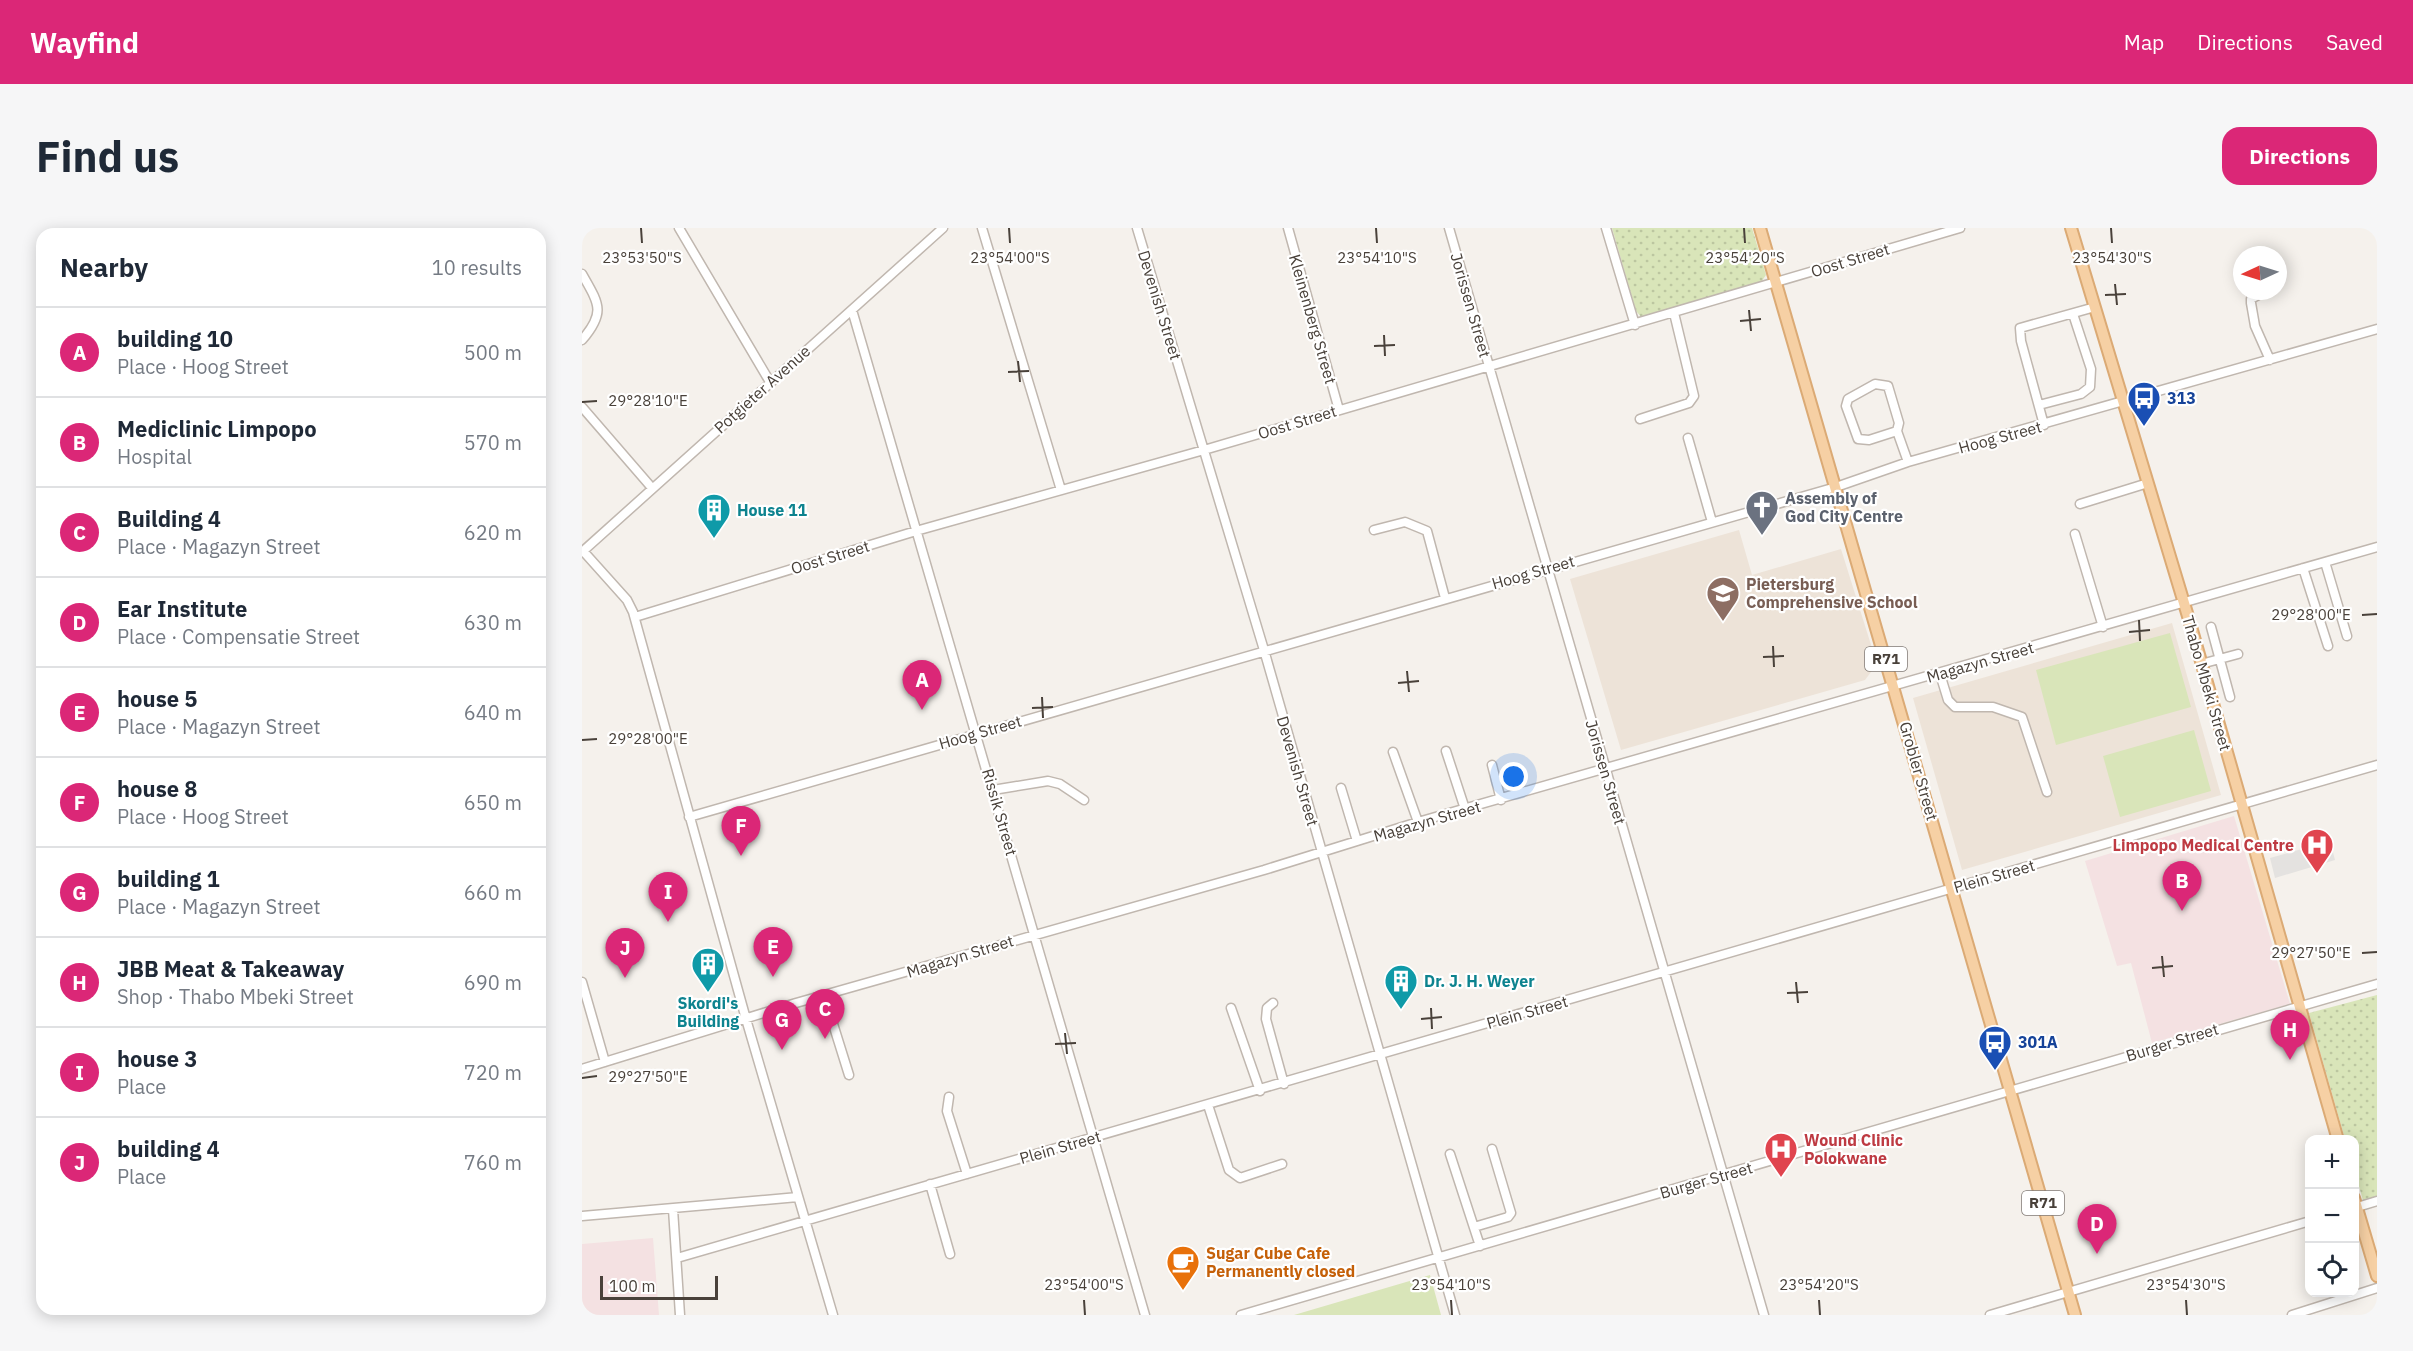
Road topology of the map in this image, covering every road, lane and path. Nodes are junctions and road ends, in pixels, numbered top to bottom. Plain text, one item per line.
1 (679, 228) edge
2 (944, 228) edge
3 (982, 228) edge
4 (1137, 228) edge
5 (1288, 228) edge
6 (1449, 228) edge
7 (1606, 228) edge
8 (1760, 228) edge
9 (1960, 228) edge
10 (2071, 228) edge
11 (582, 274) edge
12 (1776, 283) junction
13 (2251, 300) edge
14 (2095, 307) junction
15 (852, 310) junction
16 (1674, 313) junction
17 (2073, 314) junction
18 (1635, 325) junction
19 (2377, 329) edge
20 (582, 340) edge
21 (2270, 360) junction
22 (1490, 366) junction
23 (770, 382) junction
24 (2124, 401) junction
25 (2039, 405) junction
26 (582, 407) edge
27 (1339, 410) junction
28 (1640, 419) dead end
29 (2044, 425) junction
30 (1897, 431) junction
31 (1688, 438) dead end
32 (1204, 450) junction
33 (1908, 462) junction
34 (2148, 483) junction
35 (1836, 487) junction
36 (652, 488) junction
37 (1061, 490) junction
38 (2080, 504) dead end
39 (1712, 522) junction
40 (1374, 530) dead end
41 (916, 531) junction
42 (2075, 534) dead end
43 (2377, 548) edge
44 (583, 551) edge
45 (2325, 562) junction
46 (2303, 568) junction
47 (1546, 569) junction
48 (1445, 598) junction
49 (2184, 602) junction
50 (635, 617) junction
51 (2103, 627) junction
52 (2211, 627) dead end
53 (2347, 636) dead end
54 (2328, 646) dead end
55 (1264, 650) junction
56 (2238, 654) dead end
57 (2220, 659) junction
58 (2201, 664) junction
59 (1940, 674) junction
60 (1894, 686) junction
61 (2229, 697) dead end
62 (977, 732) junction
63 (1446, 751) dead end
64 (1393, 752) dead end
65 (1492, 765) dead end
66 (2377, 765) edge
67 (1605, 770) junction
68 (1341, 788) dead end
69 (993, 790) junction
70 (2047, 792) dead end
71 (1084, 800) dead end
72 (1501, 800) junction
73 (2241, 804) junction
74 (1465, 809) junction
75 (689, 817) junction
76 (1418, 822) junction
77 (1357, 841) junction
78 (1320, 851) junction
79 (1952, 888) junction
80 (1035, 934) junction
81 (1663, 972) junction
82 (582, 982) edge
83 (2377, 984) edge
84 (824, 995) junction
85 (1273, 1003) dead end
86 (2299, 1006) junction
87 (1231, 1008) dead end
88 (746, 1019) junction
89 (1378, 1056) junction
90 (605, 1062) junction
91 (582, 1069) edge
92 (849, 1075) dead end
93 (1284, 1084) junction
94 (2010, 1090) junction
95 (1260, 1091) junction
96 (949, 1097) dead end
97 (1208, 1106) junction
98 (2337, 1135) edge
99 (1094, 1138) junction
100 (1492, 1149) dead end
101 (1450, 1154) dead end
102 (1282, 1164) dead end
103 (967, 1174) junction
104 (1723, 1175) junction
105 (930, 1184) junction
106 (798, 1197) junction
107 (2377, 1201) edge
108 (2359, 1203) edge
109 (673, 1209) junction
110 (582, 1216) edge
111 (2359, 1217) edge
112 (804, 1220) junction
113 (2305, 1222) edge
114 (1474, 1227) junction
115 (1480, 1246) junction
116 (950, 1254) dead end
117 (677, 1258) junction
118 (1438, 1258) junction
119 (2377, 1276) edge
120 (2377, 1288) edge
121 (2068, 1293) junction
122 (680, 1315) edge
123 (833, 1315) edge
124 (1145, 1315) edge
125 (1242, 1315) edge
126 (1455, 1315) edge
127 (1764, 1315) edge
128 (1990, 1315) edge
129 (2075, 1315) edge
130 (2292, 1315) edge

1 - 23 street
2 - 15 street, Potgieter Avenue
3 - 37 street
4 - 32 street, Devenish Street
5 - 27 street, Kleinenberg Street
6 - 22 street, Jorissen Street
7 - 18 street
8 - 12 main road, Grobler Street / R71
9 - 12 street, Oost Street
10 - 14 main road, Thabo Mbeki Street
11 - 20 street
12 - 16 street, Oost Street
12 - 35 main road, Grobler Street / R71
13 - 21 street
14 - 17 street
14 - 24 main road, Thabo Mbeki Street
15 - 23 street, Potgieter Avenue
15 - 41 street, Rissik Street
16 - 18 street, Oost Street
16 - 28 street
17 - 25 street
17 - 25 street
18 - 22 street, Oost Street
19 - 21 street, Hoog Street
21 - 24 street, Hoog Street
22 - 27 street, Oost Street
22 - 47 street, Jorissen Street
23 - 36 street, Potgieter Avenue
24 - 29 street, Hoog Street
24 - 34 main road, Thabo Mbeki Street
25 - 29 street
26 - 36 street
27 - 32 street, Oost Street
29 - 33 street, Hoog Street
30 - 30 street
30 - 33 street
31 - 39 street
32 - 37 street, Oost Street
32 - 55 street, Devenish Street
33 - 35 street, Hoog Street
34 - 38 street
34 - 49 main road, Thabo Mbeki Street
35 - 39 street, Hoog Street
35 - 60 main road, Grobler Street / R71
36 - 44 street, Potgieter Avenue
37 - 41 street, Oost Street
39 - 47 street, Hoog Street
40 - 48 street
41 - 50 street, Oost Street
41 - 62 street, Rissik Street
42 - 51 street
43 - 45 street, Magazyn Street
44 - 50 street
45 - 46 street, Magazyn Street
45 - 53 street
46 - 49 street, Magazyn Street
46 - 54 street
47 - 48 street, Hoog Street
47 - 67 street, Jorissen Street
48 - 55 street, Hoog Street
49 - 51 street, Magazyn Street
49 - 58 main road, Thabo Mbeki Street
50 - 75 street
51 - 59 street, Magazyn Street
52 - 57 street
55 - 62 street, Hoog Street
55 - 78 street, Devenish Street
56 - 57 street
57 - 58 street
57 - 61 street
58 - 73 main road, Thabo Mbeki Street
59 - 60 street, Magazyn Street
59 - 70 street
60 - 67 street, Magazyn Street
60 - 79 main road, Grobler Street / R71
62 - 69 street, Rissik Street
62 - 75 street, Hoog Street
63 - 74 street
64 - 76 street
65 - 72 street
66 - 73 street, Plein Street
67 - 72 street, Magazyn Street
67 - 81 street, Jorissen Street
68 - 77 street
69 - 71 street
69 - 80 street, Rissik Street
72 - 74 street, Magazyn Street
73 - 79 street, Plein Street
73 - 86 main road, Thabo Mbeki Street
74 - 76 street, Magazyn Street
75 - 88 street
76 - 77 street, Magazyn Street
77 - 78 street, Magazyn Street
78 - 80 street, Magazyn Street
78 - 89 street, Devenish Street
79 - 81 street, Plein Street
79 - 94 main road, Grobler Street / R71
80 - 84 street, Magazyn Street
80 - 99 street, Rissik Street
81 - 89 street, Plein Street
81 - 104 street, Jorissen Street
82 - 90 street
83 - 86 street, Burger Street
84 - 88 street, Magazyn Street
84 - 92 street
85 - 93 street
86 - 94 street, Burger Street
86 - 98 main road, Thabo Mbeki Street
87 - 95 street
88 - 90 street, Magazyn Street
88 - 106 street
89 - 93 street, Plein Street
89 - 118 street, Devenish Street
90 - 91 street, Magazyn Street
93 - 95 street, Plein Street
94 - 104 street, Burger Street
94 - 121 main road, Grobler Street / R71
95 - 97 street, Plein Street
96 - 103 street
97 - 99 street, Plein Street
97 - 102 street
99 - 103 street, Plein Street
99 - 124 street, Rissik Street
100 - 114 street
101 - 114 street
103 - 105 street, Plein Street
104 - 115 street, Burger Street
104 - 127 street, Jorissen Street
105 - 112 street, Plein Street
105 - 116 street
106 - 109 street
106 - 112 street
107 - 108 street
109 - 110 street
109 - 117 street
111 - 119 main road
112 - 117 street, Plein Street
112 - 123 street
113 - 121 street
114 - 115 street
115 - 118 street, Burger Street
117 - 122 street
118 - 125 street, Burger Street
118 - 126 street, Devenish Street
120 - 130 street
121 - 128 street
121 - 129 main road, Grobler Street / R71

